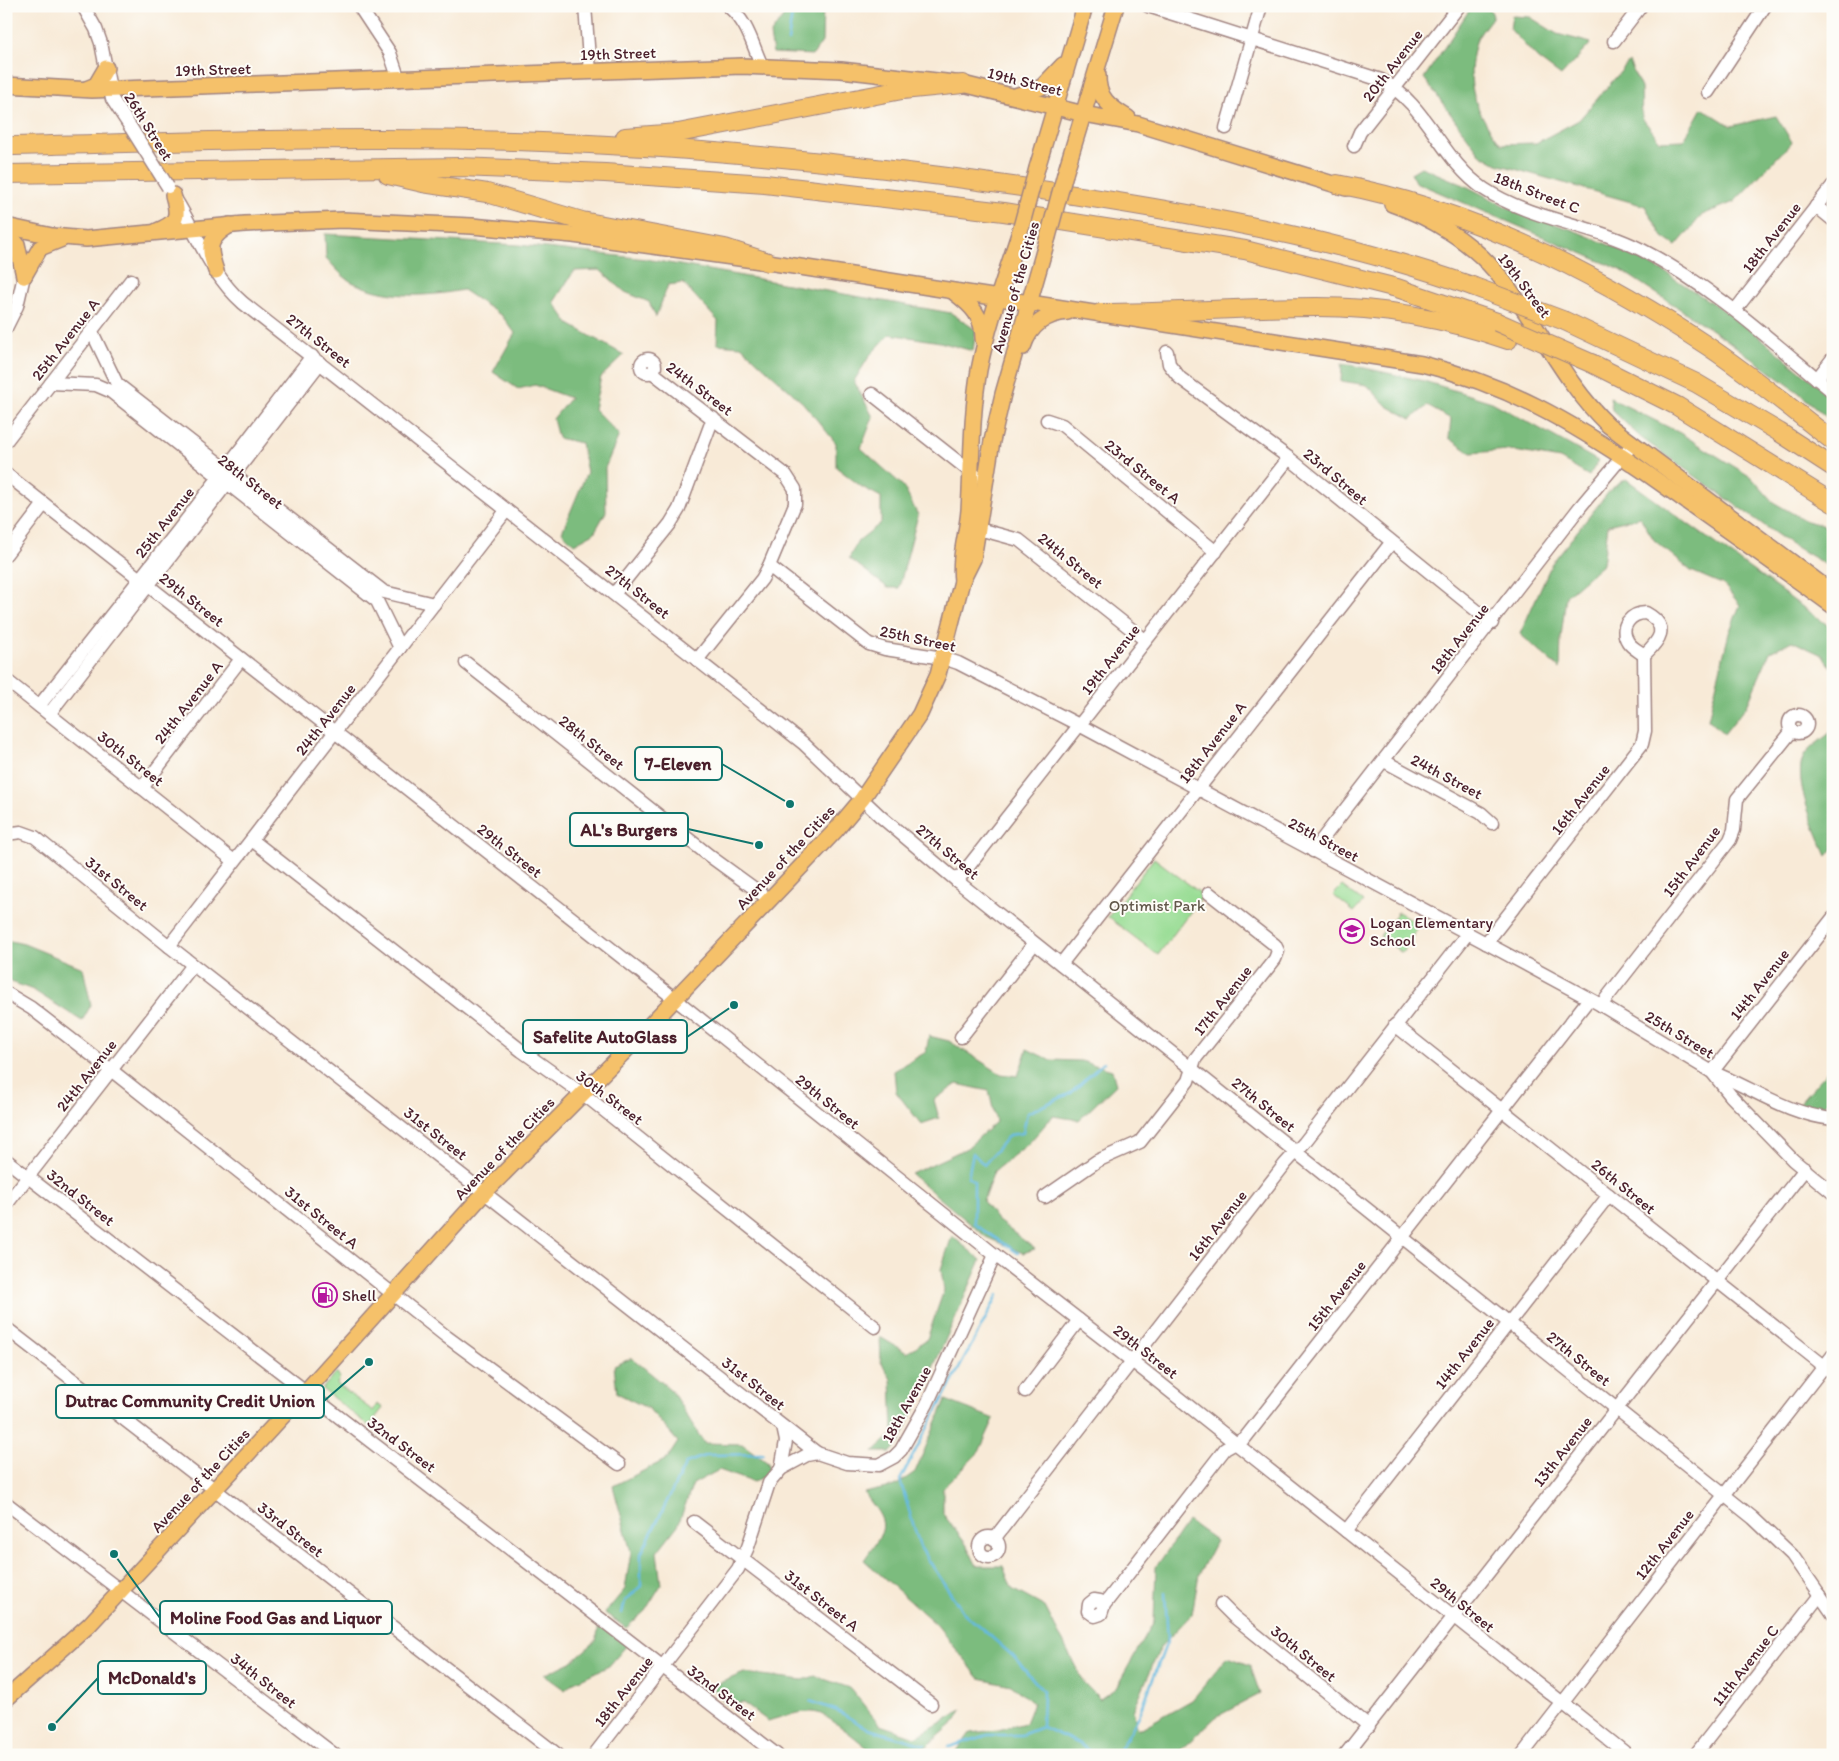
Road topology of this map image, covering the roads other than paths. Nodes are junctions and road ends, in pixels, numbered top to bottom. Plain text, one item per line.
1 (83, 6) edge
2 (359, 6) edge
3 (585, 6) edge
4 (728, 6) edge
5 (1085, 6) edge
6 (1116, 6) edge
7 (1148, 6) edge
8 (1260, 6) edge
9 (1459, 6) edge
10 (1641, 6) edge
11 (1765, 6) edge
12 (1251, 38) junction
13 (1614, 41) dead end
14 (1069, 58) junction
15 (1099, 64) junction
16 (762, 66) junction
17 (106, 68) junction
18 (590, 72) junction
19 (6, 79) edge
20 (400, 80) junction
21 (963, 84) junction
22 (6, 85) edge
23 (41, 87) junction
24 (1395, 87) junction
25 (109, 89) junction
26 (85, 90) junction
27 (1708, 92) dead end
28 (1014, 97) junction
29 (1055, 106) junction
30 (1084, 114) junction
31 (1138, 124) junction
32 (1226, 128) dead end
33 (525, 142) junction
34 (6, 146) edge
35 (1354, 146) dead end
36 (364, 169) junction
37 (6, 174) edge
38 (1337, 184) junction
39 (1833, 185) edge
40 (171, 191) junction
41 (1816, 206) junction
42 (1833, 220) edge
43 (230, 225) junction
44 (6, 226) edge
45 (193, 229) junction
46 (6, 231) edge
47 (152, 234) junction
48 (66, 238) junction
49 (768, 262) junction
50 (216, 271) junction
51 (24, 276) junction
52 (131, 280) dead end
53 (954, 292) junction
54 (999, 298) junction
55 (1029, 302) junction
56 (1736, 309) junction
57 (1092, 312) junction
58 (6, 328) edge
59 (92, 332) junction
60 (1167, 352) dead end
61 (983, 356) junction
62 (1833, 358) edge
63 (316, 359) junction
64 (1593, 364) junction
65 (652, 372) dead end
66 (1817, 379) junction
67 (51, 384) junction
68 (1833, 392) edge
69 (872, 394) dead end
70 (713, 418) junction
71 (1047, 420) dead end
72 (1833, 440) edge
73 (6, 441) edge
74 (1632, 445) junction
75 (1622, 456) junction
76 (1289, 458) junction
77 (1833, 467) edge
78 (971, 472) junction
79 (6, 474) edge
80 (227, 476) junction
81 (986, 483) junction
82 (1833, 503) edge
83 (44, 504) junction
84 (506, 511) junction
85 (971, 531) junction
86 (1390, 542) junction
87 (1216, 552) junction
88 (6, 554) edge
89 (769, 566) junction
90 (144, 583) junction
91 (1833, 593) edge
92 (614, 594) junction
93 (434, 604) junction
94 (1833, 606) edge
95 (1492, 623) junction
96 (1145, 640) junction
97 (400, 648) junction
98 (1644, 655) dead end
99 (943, 658) junction
100 (241, 659) junction
101 (697, 660) junction
102 (466, 663) dead end
103 (6, 680) edge
104 (44, 710) junction
105 (1079, 725) junction
106 (1792, 731) dead end
107 (335, 733) junction
108 (1384, 761) junction
109 (142, 788) junction
110 (1196, 789) junction
111 (862, 799) junction
112 (1492, 823) dead end
113 (6, 834) edge
114 (252, 840) junction
115 (1313, 852) junction
116 (234, 862) junction
117 (957, 881) junction
118 (1209, 893) dead end
119 (770, 900) junction
120 (1833, 918) edge
121 (1468, 933) junction
122 (1486, 943) junction
123 (1034, 944) junction
124 (169, 946) junction
125 (1061, 964) junction
126 (193, 965) junction
127 (6, 993) edge
128 (675, 999) junction
129 (1589, 999) junction
130 (1601, 1005) junction
131 (1395, 1025) junction
132 (961, 1037) dead end
133 (1192, 1069) junction
134 (111, 1070) junction
135 (1712, 1072) junction
136 (582, 1094) junction
137 (1503, 1110) junction
138 (1833, 1119) edge
139 (1295, 1152) junction
140 (6, 1160) edge
141 (1805, 1169) junction
142 (28, 1177) junction
143 (485, 1192) junction
144 (1833, 1192) edge
145 (1609, 1195) junction
146 (1045, 1197) dead end
147 (6, 1205) edge
148 (1401, 1238) junction
149 (995, 1255) junction
150 (1718, 1280) junction
151 (392, 1295) junction
152 (1079, 1320) junction
153 (1508, 1323) junction
154 (875, 1327) dead end
155 (6, 1328) edge
156 (1833, 1355) edge
157 (1132, 1361) junction
158 (1829, 1369) edge
159 (306, 1391) junction
160 (1024, 1391) dead end
161 (1615, 1409) junction
162 (783, 1427) junction
163 (1236, 1443) junction
164 (817, 1453) junction
165 (619, 1464) dead end
166 (781, 1469) junction
167 (215, 1491) junction
168 (1724, 1494) junction
169 (6, 1503) edge
170 (694, 1522) dead end
171 (1346, 1531) junction
172 (994, 1539) dead end
173 (742, 1559) junction
174 (121, 1591) junction
175 (1820, 1595) junction
176 (1221, 1604) dead end
177 (1104, 1605) dead end
178 (1833, 1614) edge
179 (1453, 1617) junction
180 (662, 1667) junction
181 (6, 1699) edge
182 (1562, 1703) junction
183 (931, 1704) dead end
184 (1369, 1726) junction
185 (335, 1755) edge
186 (558, 1755) edge
187 (594, 1755) edge
188 (777, 1755) edge
189 (1345, 1755) edge
190 (1522, 1755) edge
191 (1628, 1755) edge
192 (1695, 1755) edge

1 - 17 street, 26th Street
2 - 20 street
3 - 18 street
4 - 16 street
5 - 14 main road, Avenue of the Cities
6 - 15 main road, Avenue of the Cities
7 - 12 street, 18th Street C
8 - 12 street
9 - 24 street, 20th Avenue
10 - 13 street
11 - 27 street
12 - 24 street, 18th Street C
12 - 32 street
14 - 28 main road
14 - 29 main road, Avenue of the Cities
15 - 30 main road, Avenue of the Cities
15 - 31 main road
16 - 18 main road, 19th Street
16 - 21 main road, 19th Street
17 - 25 street, 26th Street
17 - 26 main road
18 - 20 main road, 19th Street
19 - 23 main road
20 - 25 main road, 19th Street
21 - 28 main road, 19th Street
21 - 33 highway
22 - 23 main road
23 - 26 main road, 19th Street
24 - 35 street, 20th Avenue
24 - 56 street, 18th Street C
25 - 26 main road, 19th Street
25 - 40 street, 26th Street, bridge
28 - 29 main road, 19th Street
29 - 30 main road, 19th Street
29 - 54 main road, Avenue of the Cities, bridge
30 - 31 main road, 19th Street
30 - 55 main road, Avenue of the Cities, bridge
31 - 38 main road, 19th Street
33 - 34 highway
33 - 77 highway, bridge
36 - 37 highway
36 - 49 highway
36 - 64 highway, bridge
38 - 72 highway
38 - 74 main road, 19th Street
39 - 41 street, 18th Avenue
40 - 45 street, 26th Street
40 - 47 main road
41 - 42 street
41 - 56 street, 18th Avenue
43 - 45 main road
43 - 49 main road
43 - 50 main road
44 - 48 main road
45 - 47 main road
45 - 50 street, 27th Street
46 - 51 main road
47 - 48 main road
48 - 51 main road
49 - 53 main road
50 - 63 street, 27th Street
51 - 58 street
52 - 59 street, 25th Avenue A
53 - 54 main road
53 - 61 main road
54 - 55 main road
54 - 61 main road, Avenue of the Cities
55 - 57 main road
55 - 81 main road, Avenue of the Cities
56 - 66 street, 18th Street C
57 - 64 highway, bridge
57 - 75 main road
57 - 81 main road
59 - 67 street, 25th Avenue A
59 - 80 street, 28th Street
60 - 76 street, 23rd Street
61 - 78 main road, Avenue of the Cities
62 - 66 street
63 - 80 street, 25th Avenue
63 - 84 street, 27th Street
64 - 82 highway
65 - 70 street, 24th Street
66 - 68 street, 18th Street C
67 - 73 street, 25th Avenue A
67 - 80 street, 28th Street
69 - 78 street
70 - 89 street, 24th Street
70 - 92 street
71 - 87 street, 23rd Street A
74 - 75 street, 18th Avenue
74 - 91 main road, 19th Street
75 - 94 main road
75 - 95 street, 18th Avenue
76 - 86 street, 23rd Street
76 - 87 street, 19th Avenue
78 - 81 street
78 - 85 main road, Avenue of the Cities
79 - 83 street, 29th Street
80 - 90 street, 25th Avenue
80 - 93 street, 28th Street
80 - 97 street, 28th Street
81 - 85 main road, Avenue of the Cities
83 - 88 street
83 - 90 street, 29th Street
84 - 92 street, 27th Street
84 - 93 street, 24th Avenue
85 - 96 street, 24th Street
85 - 99 main road, Avenue of the Cities
86 - 95 street, 23rd Street
86 - 110 street, 18th Avenue A
87 - 96 street, 19th Avenue
89 - 99 street, 25th Street
89 - 101 street
90 - 100 street, 29th Street
90 - 104 street, 25th Avenue
92 - 101 street, 27th Street
93 - 97 street, 24th Avenue
95 - 108 street, 18th Avenue
96 - 105 street, 19th Avenue
97 - 107 street, 24th Avenue
98 - 122 street, 16th Avenue
99 - 105 street, 25th Street
99 - 111 main road, Avenue of the Cities
100 - 107 street, 29th Street
100 - 109 street, 24th Avenue A
101 - 111 street, 27th Street
102 - 119 street, 28th Street
103 - 104 street, 30th Street
104 - 109 street, 30th Street
105 - 110 street, 25th Street
105 - 117 street, 19th Avenue
106 - 130 street, 15th Avenue
107 - 114 street, 24th Avenue
107 - 128 street, 29th Street
108 - 112 street, 24th Street
108 - 115 street, 18th Avenue
109 - 116 street, 30th Street
110 - 115 street, 25th Street
110 - 125 street, 18th Avenue A
111 - 117 street, 27th Street
111 - 119 main road, Avenue of the Cities
113 - 124 street, 31st Street
114 - 116 street, 24th Avenue
114 - 136 street, 30th Street
115 - 121 street, 25th Street
116 - 124 street, 24th Avenue
117 - 123 street, 27th Street
118 - 133 street, 17th Avenue
119 - 128 main road, Avenue of the Cities
120 - 135 street, 14th Avenue
121 - 122 street, 25th Street
121 - 131 street, 16th Avenue
122 - 129 street, 25th Street
123 - 125 street, 27th Street
123 - 132 street
124 - 126 street, 31st Street
125 - 133 street, 27th Street
126 - 134 street, 24th Avenue
126 - 143 street, 31st Street
127 - 134 street, 31st Street A
128 - 136 main road, Avenue of the Cities
128 - 149 street, 29th Street
129 - 130 street, 25th Street
129 - 137 street, 15th Avenue
130 - 135 street, 25th Street
131 - 137 street, 26th Street
131 - 139 street, 16th Avenue
133 - 139 street, 27th Street
133 - 146 street, 17th Avenue
134 - 142 street, 24th Avenue
134 - 151 street, 31st Street A
135 - 138 street
135 - 141 street, 25th Street
136 - 143 main road, Avenue of the Cities
136 - 154 street, 30th Street
137 - 145 street, 26th Street
137 - 148 street, 15th Avenue
139 - 148 street, 27th Street
139 - 157 street, 16th Avenue
140 - 142 street, 32nd Street
141 - 144 street, 25th Street
141 - 150 street, 13th Avenue
142 - 147 street, 24th Avenue
142 - 159 street, 32nd Street
143 - 151 main road, Avenue of the Cities
143 - 162 street, 31st Street
145 - 150 street, 26th Street
145 - 153 street, 14th Avenue
148 - 153 street, 27th Street
148 - 163 street, 15th Avenue
149 - 152 street, 29th Street
149 - 164 street, 18th Avenue
150 - 158 street, 26th Street
150 - 161 street, 13th Avenue
151 - 159 main road, Avenue of the Cities
151 - 165 street, 31st Street A
152 - 157 street, 29th Street
152 - 160 street
153 - 161 street, 27th Street
153 - 171 street, 14th Avenue
155 - 167 street, 33rd Street
156 - 158 street, 12th Avenue
157 - 163 street, 29th Street
157 - 172 street, 16th Avenue
158 - 168 street, 12th Avenue
159 - 167 main road, Avenue of the Cities
159 - 180 street, 32nd Street
161 - 168 street, 27th Street
161 - 179 street, 13th Avenue
162 - 164 street, 31st Street
162 - 166 street, 18th Avenue
163 - 171 street, 29th Street
163 - 177 street, 15th Avenue
164 - 166 street, 18th Avenue
166 - 173 street, 18th Avenue
167 - 174 main road, Avenue of the Cities
167 - 186 street, 33rd Street
168 - 175 street, 27th Street
168 - 182 street, 12th Avenue
169 - 174 street, 34th Street
170 - 173 street, 31st Street A
171 - 179 street, 29th Street
173 - 180 street, 18th Avenue
173 - 183 street, 31st Street A
174 - 181 main road, Avenue of the Cities
174 - 185 street, 34th Street
175 - 178 street, 27th Street
175 - 192 street, 11th Avenue C
176 - 184 street, 30th Street
179 - 182 street, 29th Street
179 - 184 street, 13th Avenue
180 - 187 street, 18th Avenue
180 - 188 street, 32nd Street
182 - 190 street, 12th Avenue
182 - 191 street, 29th Street
184 - 189 street, 13th Avenue

